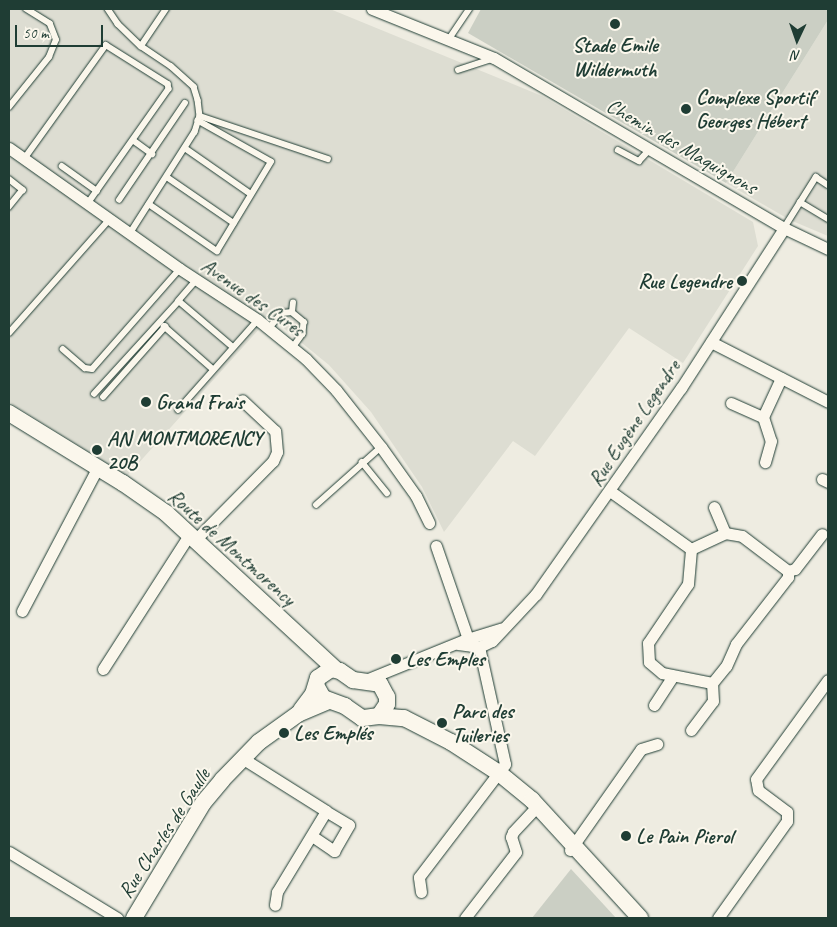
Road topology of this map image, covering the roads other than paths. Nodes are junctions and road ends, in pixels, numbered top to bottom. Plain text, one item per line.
1 (26, 9) edge
2 (108, 9) edge
3 (166, 9) edge
4 (372, 9) edge
5 (469, 9) edge
6 (449, 39) junction
7 (141, 46) junction
8 (494, 58) junction
9 (458, 70) dead end
10 (185, 103) dead end
11 (9, 107) edge
12 (199, 118) junction
13 (133, 140) junction
14 (9, 148) edge
15 (185, 148) junction
16 (650, 149) junction
17 (618, 150) dead end
18 (152, 154) junction
19 (24, 159) junction
20 (328, 159) dead end
21 (62, 166) dead end
22 (167, 177) junction
23 (9, 179) edge
24 (828, 185) edge
25 (97, 191) junction
26 (251, 194) junction
27 (119, 200) dead end
28 (800, 202) junction
29 (88, 204) junction
30 (149, 204) junction
31 (9, 207) edge
32 (110, 219) junction
33 (828, 219) edge
34 (234, 223) junction
35 (784, 228) junction
36 (130, 234) junction
37 (828, 249) edge
38 (180, 269) junction
39 (197, 280) junction
40 (180, 301) junction
41 (293, 303) dead end
42 (292, 312) junction
43 (258, 320) junction
44 (163, 325) junction
45 (269, 328) junction
46 (9, 333) edge
47 (712, 342) junction
48 (233, 348) junction
49 (293, 348) junction
50 (63, 349) dead end
51 (213, 369) junction
52 (781, 378) junction
53 (94, 394) dead end
54 (103, 397) dead end
55 (242, 400) dead end
56 (828, 402) edge
57 (731, 403) dead end
58 (178, 410) dead end
59 (9, 413) edge
60 (763, 417) junction
61 (381, 447) junction
62 (362, 462) junction
63 (765, 462) dead end
64 (98, 467) junction
65 (610, 491) junction
66 (387, 493) dead end
67 (316, 505) dead end
68 (714, 507) dead end
69 (429, 523) dead end
70 (725, 534) junction
71 (822, 534) dead end
72 (191, 538) junction
73 (436, 546) dead end
74 (691, 549) junction
75 (788, 571) junction
76 (22, 611) dead end
77 (298, 636) junction
78 (469, 644) junction
79 (103, 669) dead end
80 (336, 669) junction
81 (388, 669) junction
82 (673, 676) junction
83 (828, 680) edge
84 (362, 682) junction
85 (317, 683) junction
86 (712, 683) junction
87 (384, 692) junction
88 (329, 701) junction
89 (654, 705) dead end
90 (298, 714) junction
91 (379, 716) junction
92 (691, 730) dead end
93 (451, 742) junction
94 (657, 744) dead end
95 (242, 758) junction
96 (499, 774) junction
97 (535, 809) junction
98 (326, 811) junction
99 (312, 836) junction
100 (572, 849) junction
101 (9, 852) edge
102 (420, 892) dead end
103 (275, 905) dead end
104 (116, 918) edge
105 (134, 918) edge
106 (465, 918) edge
107 (630, 918) edge
108 (640, 918) edge
109 (718, 918) edge

1 - 11 lane
2 - 7 lane
3 - 7 lane
4 - 6 street, Chemin des Maquignons
5 - 6 lane
6 - 8 street, Chemin des Maquignons
7 - 12 lane
8 - 9 lane
8 - 16 street, Chemin des Maquignons
10 - 18 lane
12 - 15 lane
12 - 20 lane
12 - 26 lane
13 - 18 lane
13 - 19 lane
13 - 25 lane
14 - 19 street, Avenue des Cures
15 - 22 lane
15 - 26 lane
16 - 17 lane
16 - 35 street, Chemin des Maquignons
18 - 27 lane
19 - 29 street, Avenue des Cures
21 - 25 lane
22 - 30 lane
22 - 34 lane
23 - 31 lane
24 - 28 lane
25 - 29 lane
26 - 34 lane
28 - 33 lane
28 - 35 lane
29 - 32 street, Avenue des Cures
30 - 34 lane
30 - 36 lane
32 - 36 street, Avenue des Cures
32 - 46 lane
35 - 37 street, Chemin des Maquignons
35 - 47 street, Rue Eugène Legendre
36 - 38 street, Avenue des Cures
38 - 39 street, Avenue des Cures
38 - 50 lane
39 - 40 lane
39 - 43 street, Avenue des Cures
40 - 44 lane
40 - 48 lane
41 - 42 lane
42 - 45 lane
42 - 49 lane
43 - 45 street, Avenue des Cures
43 - 48 lane
44 - 51 lane
44 - 53 lane
44 - 54 lane
45 - 49 street, Avenue des Cures
47 - 52 street
47 - 65 street, Rue Eugène Legendre
48 - 51 lane
49 - 61 street, Avenue des Cures
51 - 58 lane
52 - 56 street
52 - 60 street
55 - 72 street
57 - 60 street
59 - 64 main road, Route de Montmorency
60 - 63 street
61 - 62 lane
61 - 69 street, Avenue des Cures
62 - 66 lane
62 - 67 lane
64 - 72 main road, Route de Montmorency
64 - 76 street
65 - 74 street
65 - 78 street, Rue Eugène Legendre
68 - 70 street
70 - 74 street
70 - 75 street
71 - 75 street
72 - 77 main road, Route de Montmorency
72 - 79 street
73 - 78 street
74 - 82 street
75 - 86 street
77 - 80 main road, Route de Montmorency
77 - 85 main road, Route de Montmorency
78 - 81 street, Rue Eugène Legendre
78 - 96 street
80 - 84 main road, Route de Montmorency
80 - 85 main road
81 - 84 street, Rue Eugène Legendre
81 - 87 street
82 - 86 street
82 - 89 street
83 - 109 street
84 - 87 main road, Route de Montmorency
85 - 88 main road, Route de Montmorency
85 - 90 main road
86 - 92 street
87 - 91 main road
87 - 93 main road, Route de Montmorency
88 - 90 main road
88 - 91 main road
90 - 95 main road, Rue Charles de Gaulle
91 - 93 main road
93 - 96 main road
94 - 100 street
95 - 98 street
95 - 105 main road, Rue Charles de Gaulle
96 - 97 main road
96 - 102 street
97 - 100 main road
97 - 106 street
98 - 99 street
98 - 99 street
99 - 103 street
100 - 107 main road
100 - 108 main road
101 - 104 street

